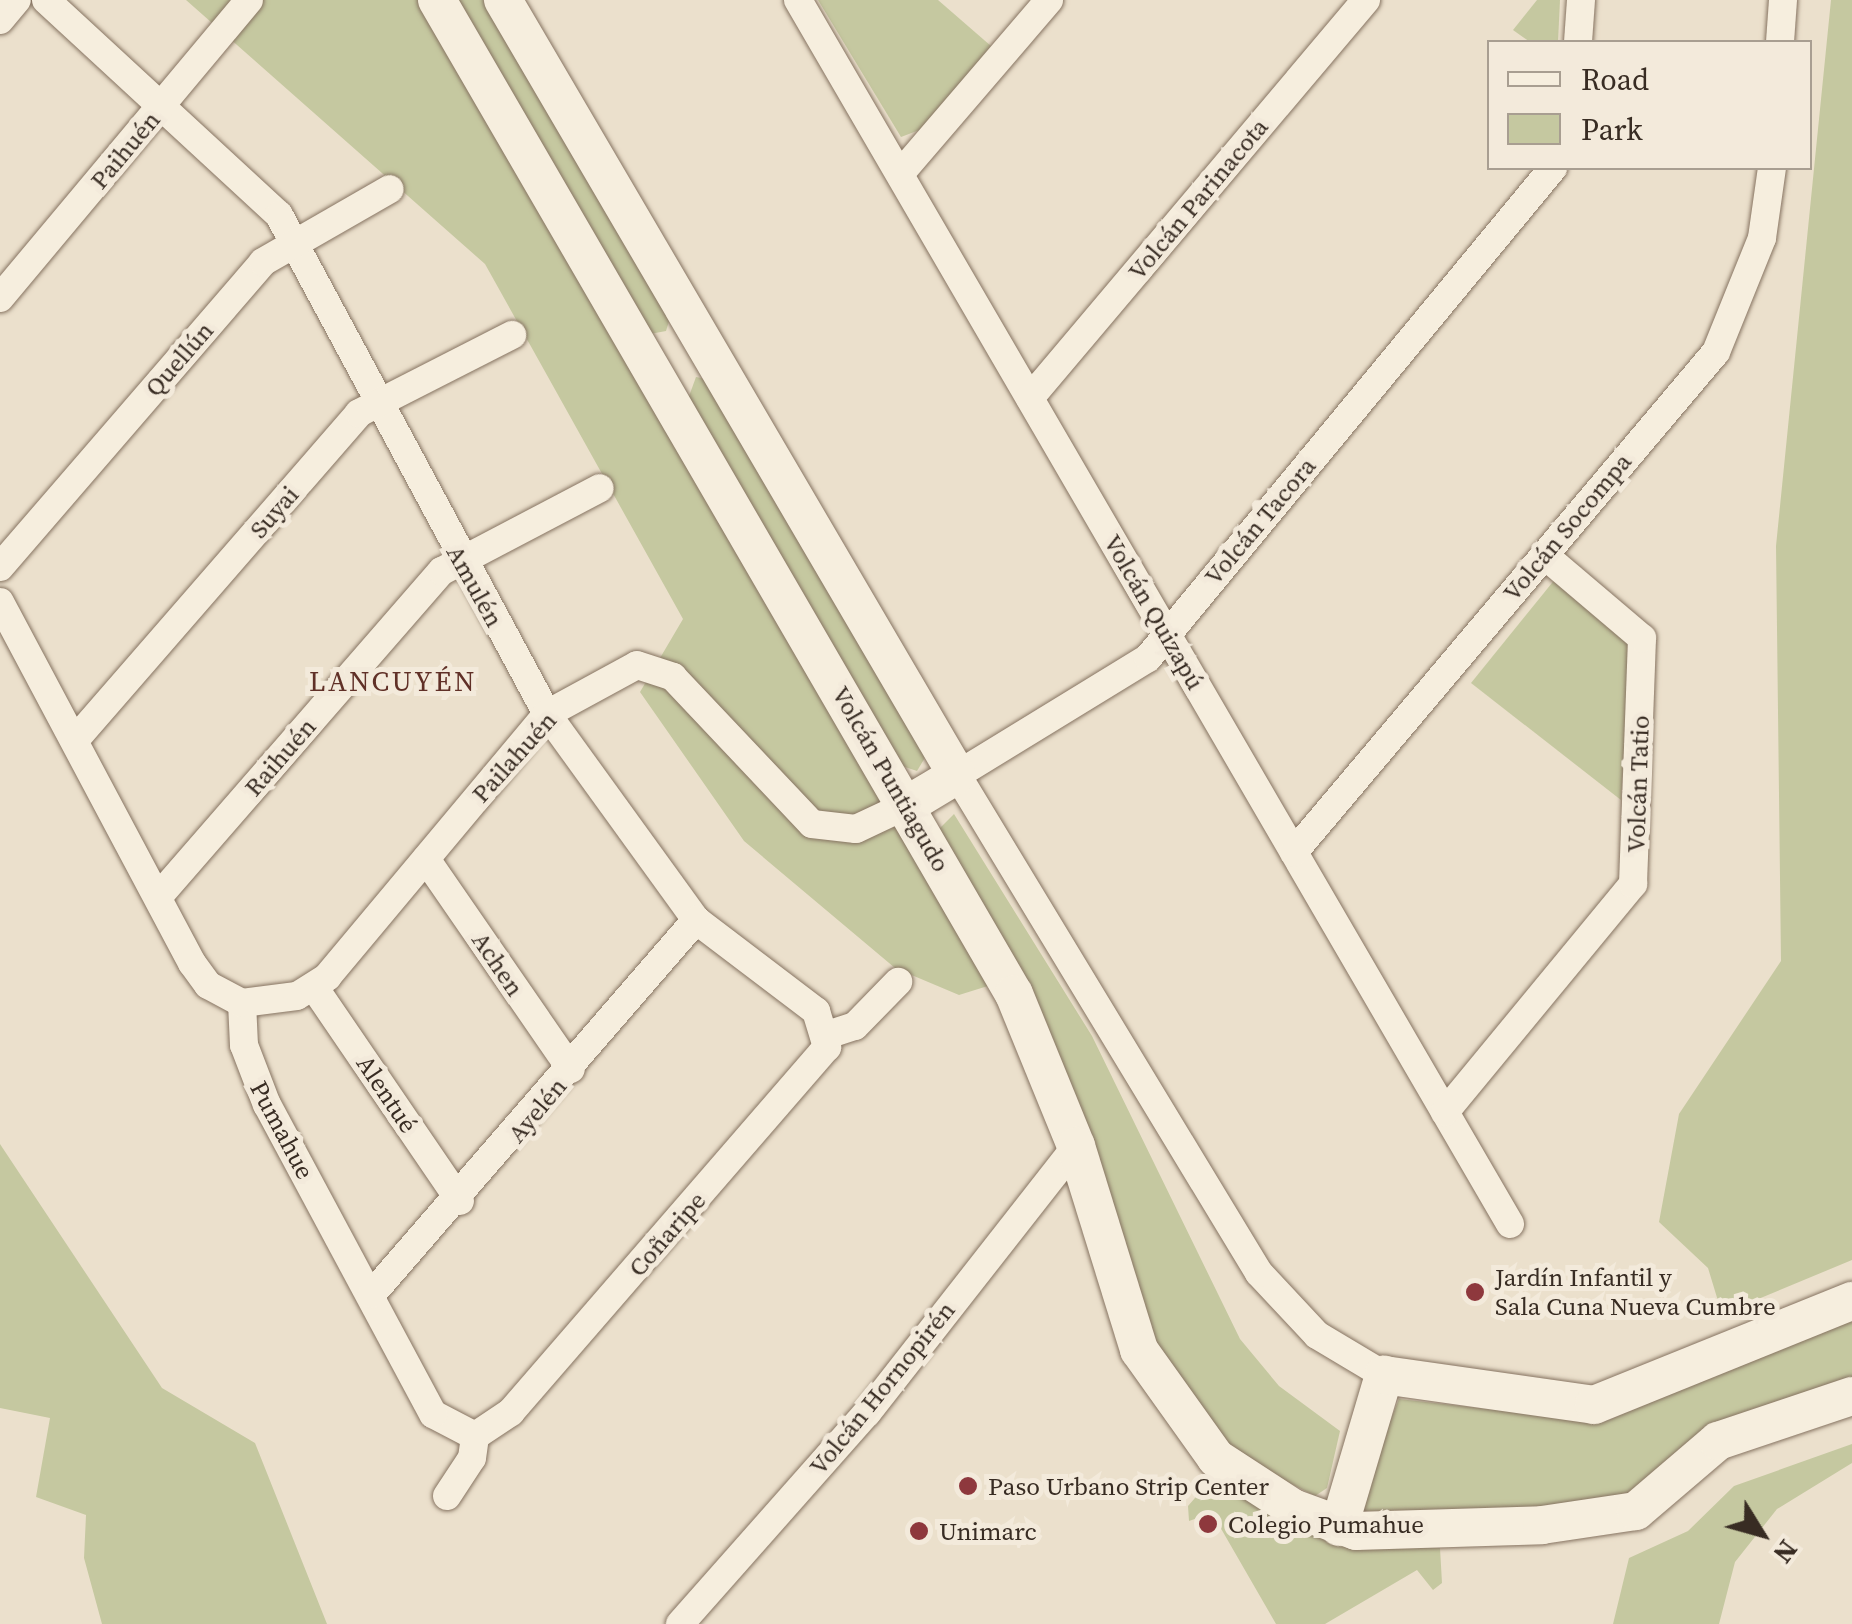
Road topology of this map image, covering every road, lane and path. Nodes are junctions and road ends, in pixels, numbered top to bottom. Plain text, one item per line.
1 (17, 0) edge
2 (46, 0) edge
3 (250, 0) edge
4 (437, 0) edge
5 (504, 0) edge
6 (798, 0) edge
7 (1049, 0) edge
8 (1366, 0) edge
9 (1581, 0) edge
10 (1783, 0) edge
11 (0, 20) edge
12 (1578, 40) edge
13 (1780, 40) edge
14 (162, 106) junction
15 (1550, 170) edge
16 (1772, 170) edge
17 (900, 174) junction
18 (390, 189) dead end
19 (294, 242) junction
20 (0, 298) edge
21 (512, 334) dead end
22 (703, 343) junction
23 (653, 369) junction
24 (1030, 398) junction
25 (378, 402) junction
26 (600, 488) dead end
27 (1544, 555) junction
28 (461, 561) junction
29 (0, 567) edge
30 (0, 602) edge
31 (1167, 633) junction
32 (547, 714) junction
33 (75, 740) junction
34 (957, 775) junction
35 (907, 806) junction
36 (1294, 852) junction
37 (426, 859) junction
38 (158, 896) junction
39 (696, 920) junction
40 (898, 982) dead end
41 (314, 987) junction
42 (242, 1003) junction
43 (827, 1036) junction
44 (571, 1069) junction
45 (1445, 1112) junction
46 (1076, 1146) junction
47 (460, 1201) junction
48 (1510, 1224) dead end
49 (372, 1294) junction
50 (1852, 1300) edge
51 (1384, 1375) junction
52 (1852, 1396) edge
53 (475, 1436) junction
54 (447, 1496) dead end
55 (1339, 1528) junction
56 (680, 1624) edge

1 - 11 street
2 - 14 street, Amulén
3 - 14 street, Paihuén
4 - 23 main road, Volcán Puntiagudo
5 - 22 main road
6 - 17 street, Volcán Quizapú
7 - 17 street
8 - 24 street, Volcán Parinacota
9 - 12 street
10 - 13 street
14 - 19 street, Amulén
14 - 20 street, Paihuén
15 - 31 street, Volcán Tacora
16 - 27 street, Volcán Socompa
17 - 24 street, Volcán Quizapú
18 - 19 street, Quellún
19 - 25 street, Amulén
19 - 29 street, Quellún
21 - 25 street, Suyai
22 - 23 main road
22 - 34 main road
23 - 35 main road, Volcán Puntiagudo
24 - 31 street, Volcán Quizapú
25 - 28 street, Amulén
25 - 33 street, Suyai
26 - 28 street, Raihuén
27 - 36 street, Volcán Socompa
27 - 45 street, Volcán Tatio
28 - 32 street, Amulén
28 - 38 street, Raihuén
30 - 33 street
31 - 34 street, Volcán Tacora
31 - 36 street, Volcán Quizapú
32 - 35 street, Pailahuén
32 - 37 street, Pailahuén
32 - 39 street, Amulén
33 - 38 street
34 - 35 main road, Volcán Tacora
34 - 51 street
35 - 46 main road, Volcán Puntiagudo
36 - 45 street, Volcán Quizapú
37 - 41 street, Pailahuén
37 - 44 street, Achen
38 - 42 street
39 - 43 street, Amulén
39 - 44 street, Ayelén
40 - 43 street
41 - 42 street
41 - 47 street, Alentué
42 - 49 street, Pumahue
43 - 53 street, Coñaripe
44 - 47 street, Ayelén
45 - 48 street, Volcán Quizapú
46 - 55 main road, Volcán Puntiagudo
46 - 56 street, Volcán Hornopirén
47 - 49 street, Ayelén
49 - 53 street, Pumahue
50 - 51 main road
51 - 55 main road
52 - 55 main road, Volcán Puntiagudo
53 - 54 street, Coñaripe

